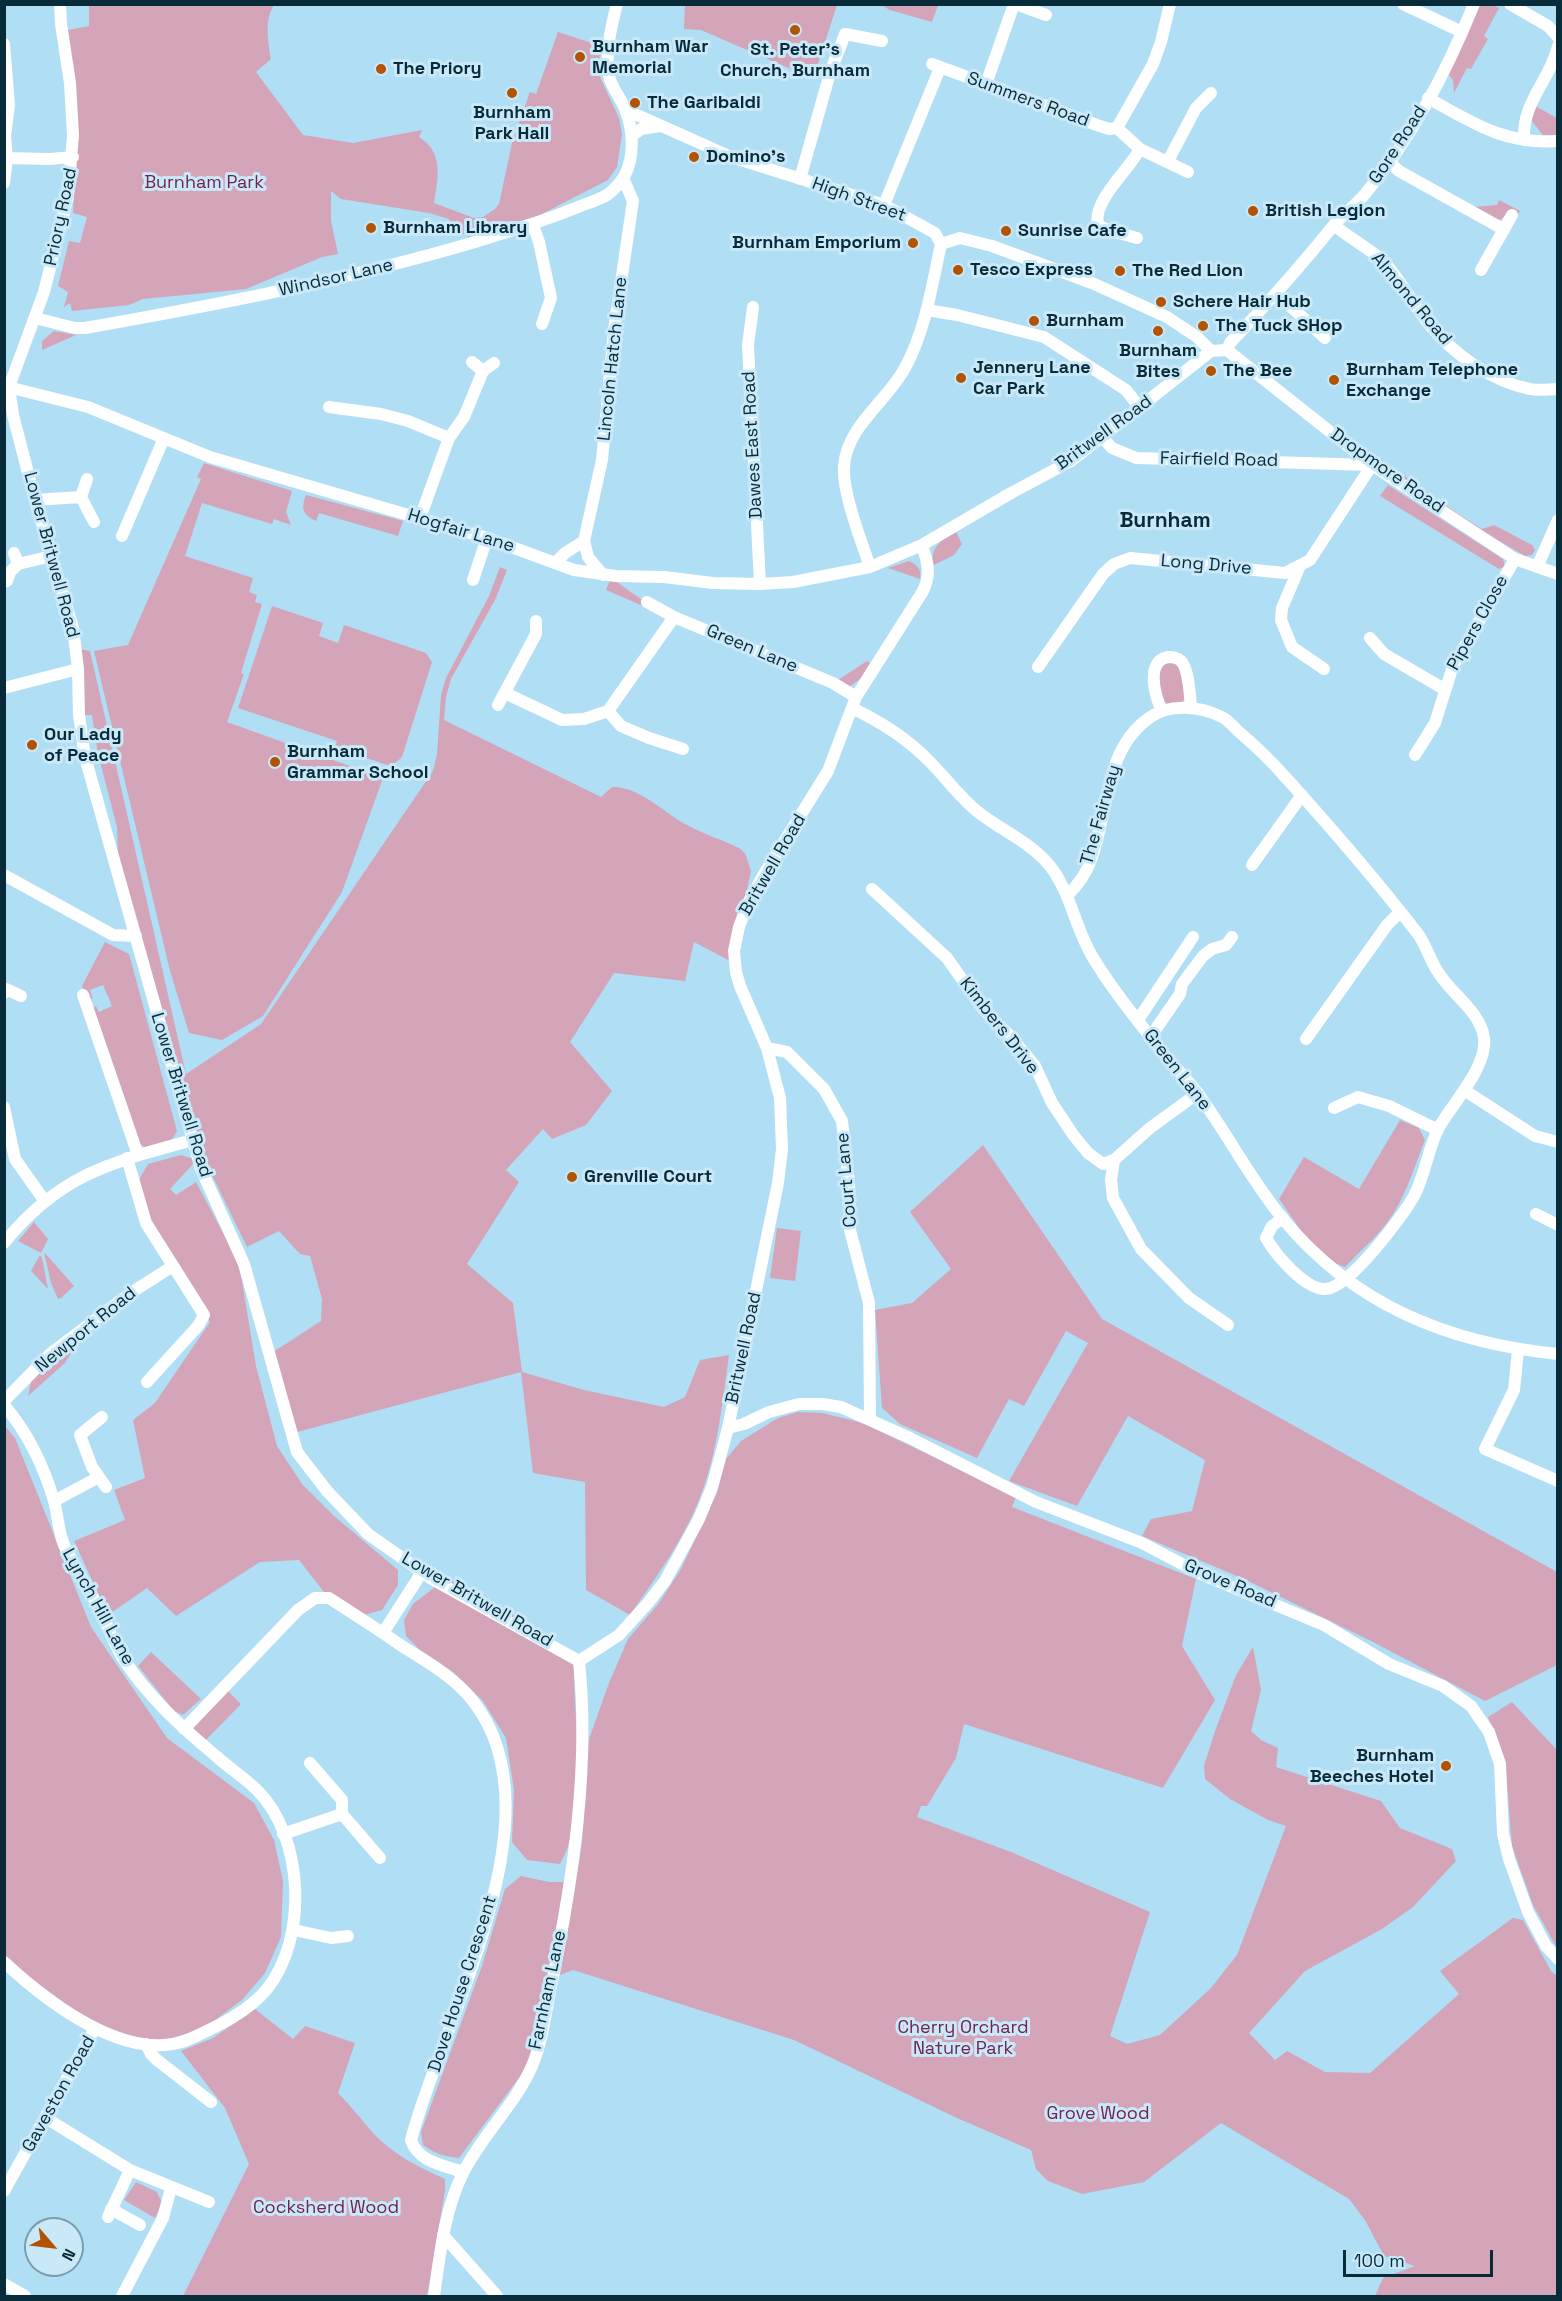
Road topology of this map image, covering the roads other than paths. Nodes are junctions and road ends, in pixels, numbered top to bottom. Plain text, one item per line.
1 (60, 4) edge
2 (617, 4) edge
3 (1015, 4) edge
4 (1170, 4) edge
5 (1403, 4) edge
6 (1474, 4) edge
7 (1510, 4) edge
8 (1046, 15) dead end
9 (1462, 32) junction
10 (1557, 37) edge
11 (882, 42) dead end
12 (4, 44) edge
13 (1557, 46) edge
14 (986, 84) junction
15 (1211, 93) dead end
16 (1428, 99) junction
17 (626, 110) junction
18 (660, 126) junction
19 (1117, 128) junction
20 (632, 136) junction
21 (1524, 140) junction
22 (1557, 141) edge
23 (1140, 149) junction
24 (73, 157) junction
25 (6, 158) edge
26 (1168, 161) junction
27 (1389, 162) junction
28 (1188, 172) dead end
29 (624, 178) junction
30 (800, 178) junction
31 (4, 183) edge
32 (884, 205) junction
33 (1512, 214) dead end
34 (533, 225) junction
35 (1334, 225) junction
36 (1503, 229) junction
37 (1137, 238) dead end
38 (941, 244) junction
39 (1481, 270) dead end
40 (1276, 293) junction
41 (753, 307) dead end
42 (927, 310) junction
43 (35, 318) junction
44 (542, 324) dead end
45 (1322, 331) dead end
46 (1227, 350) junction
47 (1211, 351) junction
48 (472, 362) dead end
49 (494, 363) dead end
50 (483, 370) junction
51 (7, 386) edge
52 (1557, 388) edge
53 (329, 407) dead end
54 (1140, 408) junction
55 (164, 438) junction
56 (449, 438) junction
57 (1103, 438) junction
58 (1350, 448) junction
59 (1341, 463) junction
60 (1372, 465) junction
61 (87, 479) dead end
62 (81, 496) junction
63 (35, 500) junction
64 (420, 518) junction
65 (1557, 520) edge
66 (94, 522) dead end
67 (122, 536) dead end
68 (487, 538) junction
69 (584, 541) junction
70 (922, 545) junction
71 (52, 556) junction
72 (1515, 559) junction
73 (555, 563) junction
74 (870, 567) junction
75 (1537, 567) junction
76 (1299, 568) junction
77 (1557, 574) edge
78 (603, 575) junction
79 (474, 580) dead end
80 (4, 582) edge
81 (760, 584) junction
82 (647, 602) dead end
83 (674, 617) junction
84 (536, 621) dead end
85 (1370, 638) dead end
86 (1038, 667) dead end
87 (78, 669) junction
88 (1324, 669) dead end
89 (4, 687) edge
90 (1444, 688) junction
91 (505, 693) junction
92 (854, 703) junction
93 (498, 705) dead end
94 (1191, 708) junction
95 (608, 711) junction
96 (1162, 711) junction
97 (683, 749) dead end
98 (1415, 755) dead end
99 (1302, 795) junction
100 (1252, 865) dead end
101 (4, 875) edge
102 (872, 889) dead end
103 (1067, 896) junction
104 (1399, 913) junction
105 (136, 936) junction
106 (1193, 937) dead end
107 (1232, 937) dead end
108 (4, 993) edge
109 (82, 995) dead end
110 (21, 996) dead end
111 (1138, 1020) junction
112 (1151, 1036) junction
113 (1306, 1039) dead end
114 (767, 1048) junction
115 (1464, 1090) junction
116 (1198, 1093) junction
117 (4, 1107) edge
118 (1334, 1108) dead end
119 (1438, 1130) junction
120 (193, 1140) junction
121 (1557, 1142) edge
122 (132, 1156) junction
123 (1114, 1160) junction
124 (44, 1200) junction
125 (1536, 1214) dead end
126 (1283, 1218) junction
127 (1557, 1225) edge
128 (4, 1243) edge
129 (173, 1266) junction
130 (1347, 1279) junction
131 (1228, 1325) dead end
132 (1518, 1350) junction
133 (1557, 1354) edge
134 (147, 1382) dead end
135 (4, 1403) edge
136 (102, 1417) dead end
137 (870, 1419) junction
138 (728, 1428) junction
139 (99, 1477) junction
140 (1557, 1481) edge
141 (106, 1487) dead end
142 (54, 1501) junction
143 (422, 1572) junction
144 (383, 1633) junction
145 (579, 1661) junction
146 (184, 1729) junction
147 (310, 1763) dead end
148 (342, 1814) junction
149 (283, 1834) junction
150 (380, 1858) dead end
151 (294, 1930) junction
152 (348, 1936) dead end
153 (1557, 1959) edge
154 (4, 1962) edge
155 (95, 2028) junction
156 (146, 2044) junction
157 (211, 2102) dead end
158 (46, 2118) junction
159 (130, 2170) junction
160 (463, 2172) junction
161 (171, 2188) junction
162 (4, 2191) edge
163 (209, 2202) dead end
164 (140, 2225) dead end
165 (443, 2235) junction
166 (4, 2284) edge
167 (25, 2296) edge
168 (122, 2296) edge
169 (434, 2296) edge
170 (497, 2296) edge

1 - 24 street, Priory Road
2 - 17 street
3 - 8 street
3 - 14 street
4 - 19 street
5 - 9 street
6 - 9 street, Gore Road
7 - 10 street
9 - 16 street, Gore Road
11 - 30 street
12 - 25 street
13 - 21 street
14 - 19 street, Summers Road
14 - 32 street, Summers Road
15 - 26 street
16 - 21 street
16 - 27 street, Gore Road
17 - 18 street, High Street
17 - 20 street
18 - 20 street
18 - 30 street, High Street
19 - 23 street
20 - 29 street
21 - 22 street
23 - 26 street
23 - 37 street
24 - 25 street
24 - 43 street, Priory Road
25 - 31 street
26 - 28 street
27 - 35 street, Gore Road
27 - 36 street
29 - 34 street, Windsor Lane
29 - 69 street, Lincoln Hatch Lane
30 - 32 street, High Street
32 - 38 street, High Street
33 - 36 street
34 - 43 street, Windsor Lane
34 - 44 street
35 - 40 street, Gore Road
35 - 52 street, Almond Road
36 - 39 street
38 - 42 street
38 - 47 street
40 - 45 street
40 - 46 street, Gore Road
41 - 81 street, Dawes East Road
42 - 54 street
42 - 74 street
43 - 51 street, Priory Road
46 - 47 street
46 - 58 street, Dropmore Road
47 - 54 street, Britwell Road
48 - 50 street
49 - 50 street
50 - 56 street
51 - 55 street, Hogfair Lane
51 - 63 street, Lower Britwell Road
53 - 56 street
54 - 57 street, Britwell Road
55 - 64 street, Hogfair Lane
55 - 67 street
56 - 64 street
57 - 59 street, Fairfield Road
57 - 70 street, Britwell Road
58 - 59 street
58 - 60 street, Dropmore Road
59 - 60 street, Fairfield Road
60 - 72 street, Dropmore Road
60 - 76 street
61 - 62 street
62 - 63 street
62 - 66 street
63 - 71 street, Lower Britwell Road
64 - 68 street, Hogfair Lane
65 - 75 street
68 - 73 street, Hogfair Lane
68 - 79 street
69 - 73 street
69 - 78 street
70 - 74 street, Hogfair Lane
70 - 92 street, Britwell Road
71 - 80 street
71 - 87 street, Lower Britwell Road
72 - 75 street, Dropmore Road
72 - 90 street, Pipers Close
73 - 78 street, Hogfair Lane
74 - 81 street, Hogfair Lane
75 - 77 street, Dropmore Road
76 - 86 street, Long Drive
76 - 88 street
78 - 81 street, Hogfair Lane
82 - 83 street, Green Lane
83 - 92 street, Green Lane
83 - 95 street
84 - 91 street
85 - 90 street, Pipers Close
87 - 89 street
87 - 105 street, Lower Britwell Road
90 - 98 street, Pipers Close
91 - 93 street
91 - 95 street
92 - 103 street, Green Lane
92 - 114 street, Britwell Road
94 - 96 street, The Fairway
94 - 96 street
94 - 99 street, The Fairway
95 - 97 street
96 - 103 street, The Fairway
99 - 100 street
99 - 104 street, The Fairway
101 - 105 street
102 - 123 street, Kimbers Drive
103 - 111 street, Green Lane
104 - 113 street
104 - 115 street, The Fairway
105 - 120 street, Lower Britwell Road
106 - 111 street
107 - 112 street
108 - 110 street
109 - 122 street
111 - 112 street, Green Lane
112 - 116 street, Green Lane
114 - 137 street, Court Lane
114 - 138 street, Britwell Road
115 - 119 street, The Fairway
115 - 121 street
116 - 123 street
116 - 126 street, Green Lane
117 - 124 street
118 - 119 street
119 - 130 street, The Fairway
120 - 122 street
120 - 143 street, Lower Britwell Road
122 - 124 street
122 - 129 street
123 - 131 street
124 - 128 street
125 - 127 street
126 - 130 street, Green Lane
126 - 130 street
129 - 134 street
129 - 135 street, Newport Road
130 - 132 street, Green Lane
132 - 133 street, Green Lane
132 - 140 street
135 - 142 street, Lynch Hill Lane
136 - 139 street
137 - 138 street, Grove Road
137 - 153 street, Grove Road
138 - 145 street, Britwell Road
139 - 141 street
139 - 142 street
142 - 146 street, Lynch Hill Lane
143 - 144 street
143 - 145 street, Lower Britwell Road
144 - 146 street, Dove House Crescent
144 - 160 street, Dove House Crescent
145 - 160 street, Farnham Lane
146 - 149 street, Lynch Hill Lane
147 - 148 street
148 - 149 street
148 - 150 street
149 - 151 street, Lynch Hill Lane
151 - 152 street
151 - 156 street, Lynch Hill Lane
154 - 155 street, Lynch Hill Lane
155 - 156 street, Lynch Hill Lane
155 - 158 street, Gaveston Road
156 - 157 street
158 - 159 street
158 - 162 street, Gaveston Road
159 - 161 street
159 - 164 street
160 - 165 street, Farnham Lane
161 - 163 street
161 - 168 street
165 - 169 street, Farnham Lane
165 - 170 street
166 - 167 street

